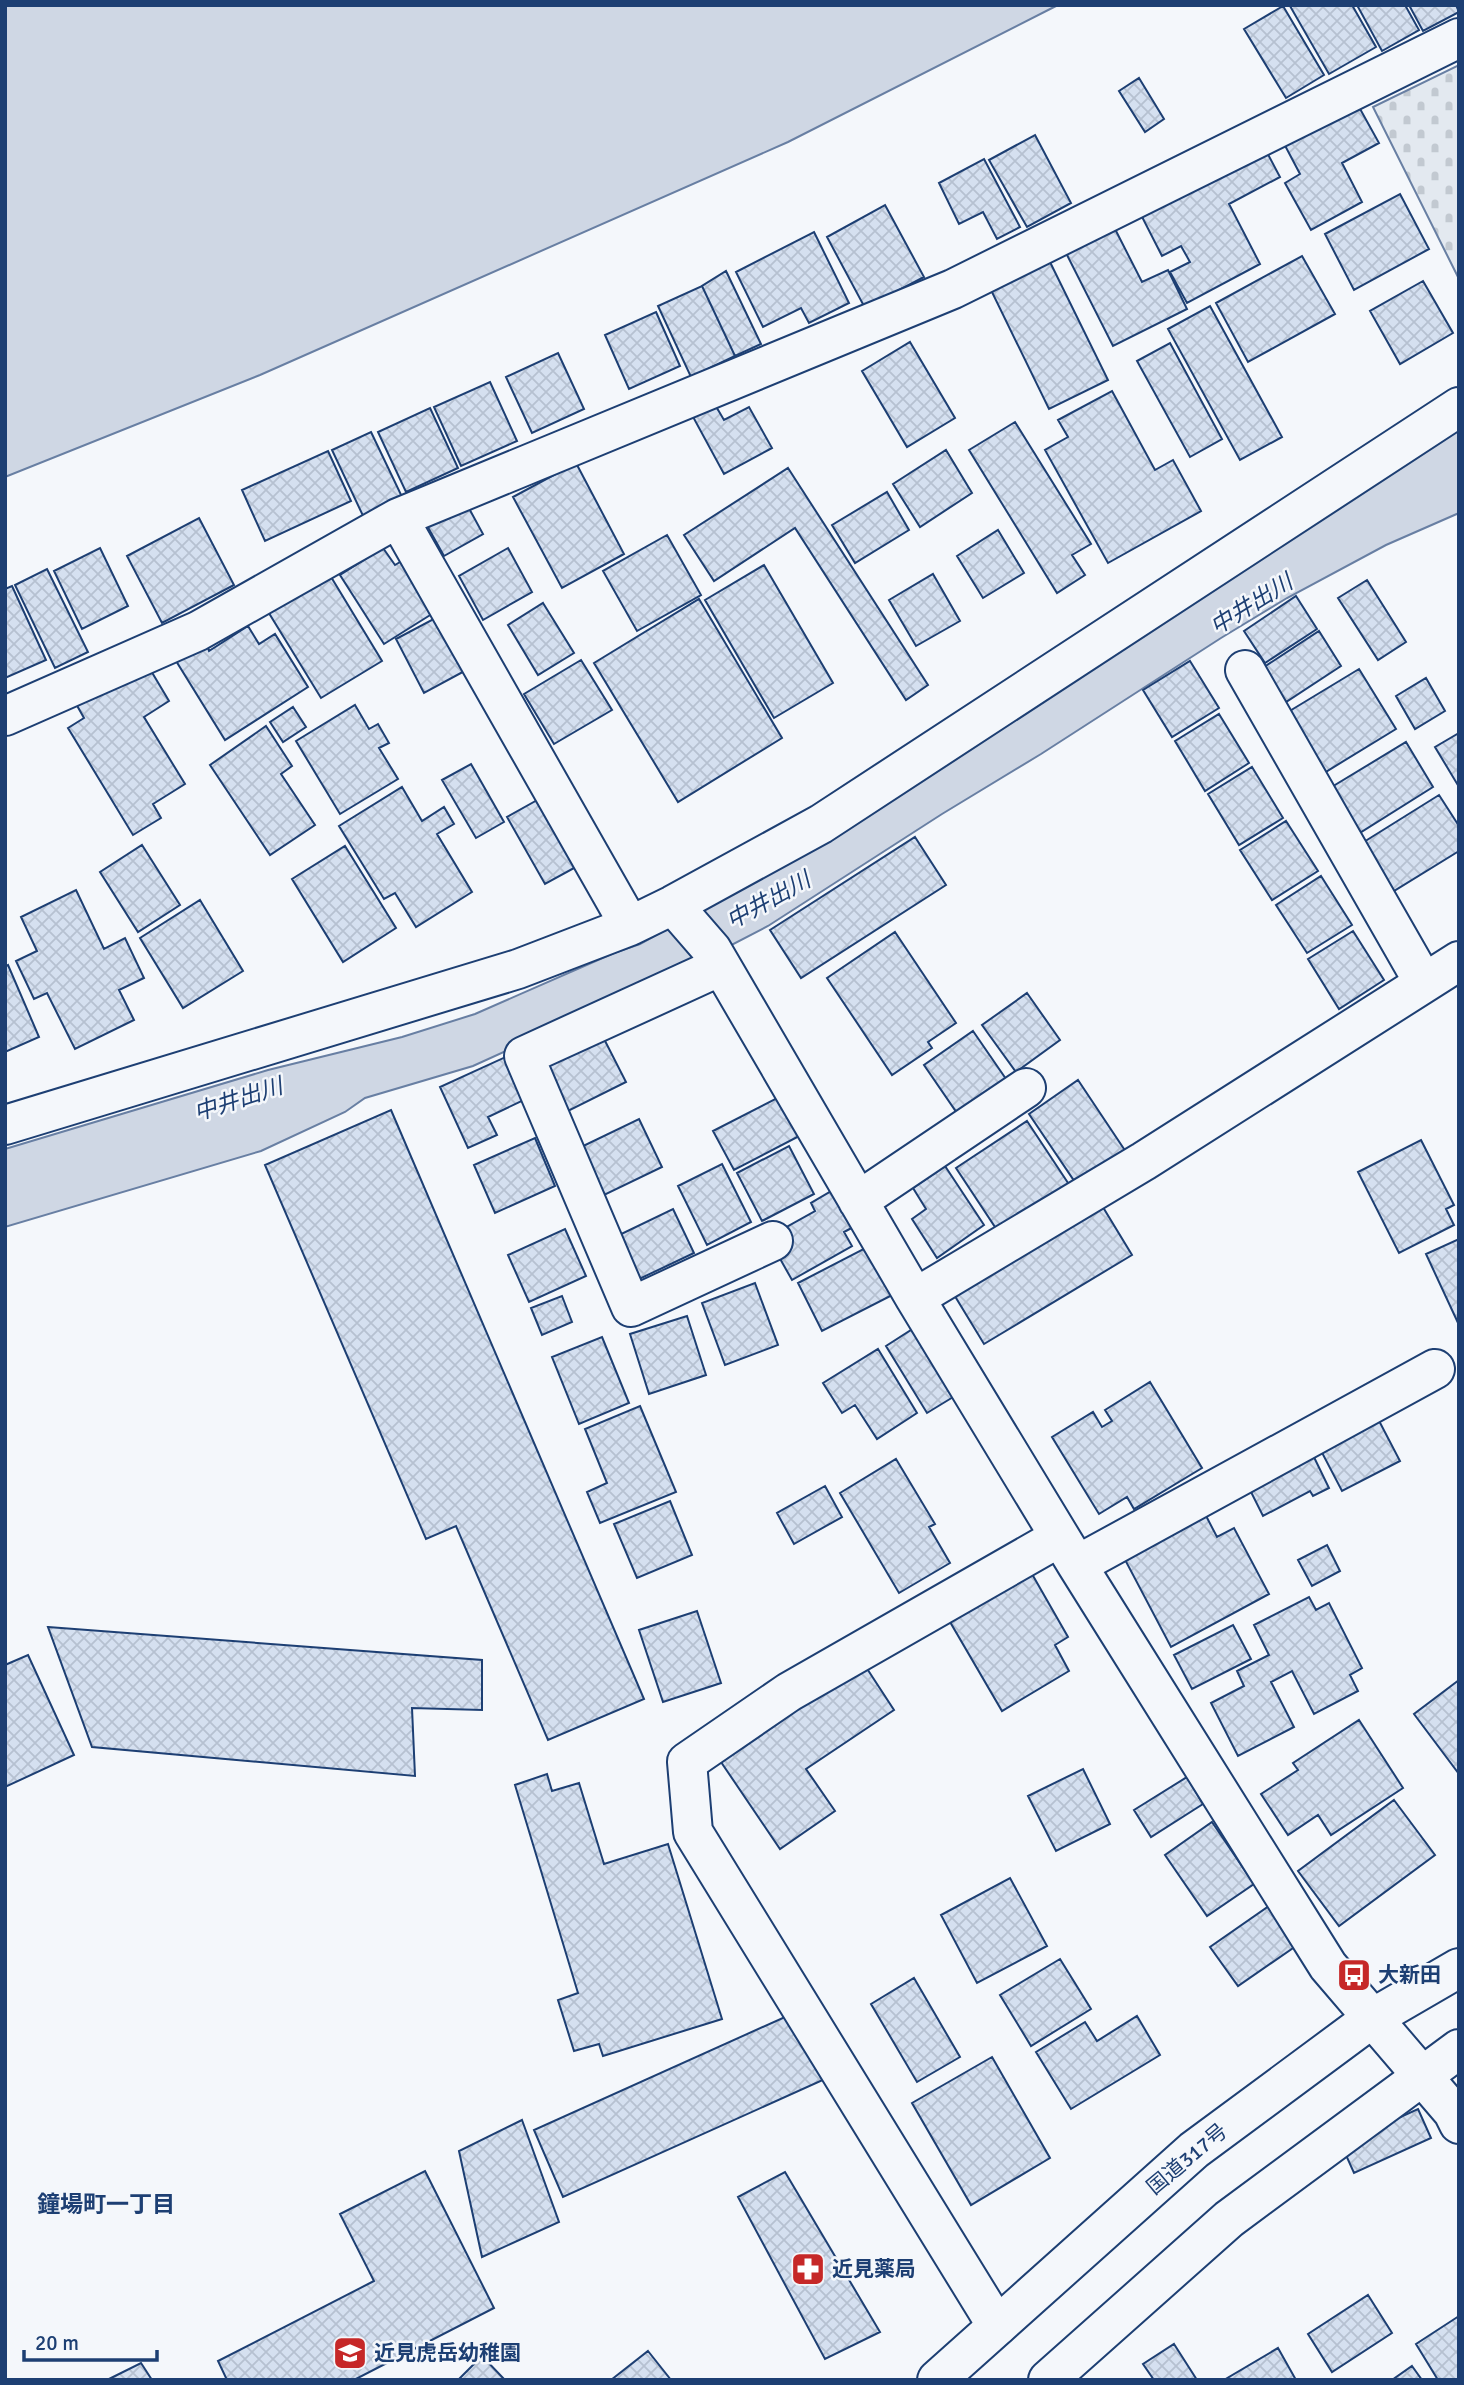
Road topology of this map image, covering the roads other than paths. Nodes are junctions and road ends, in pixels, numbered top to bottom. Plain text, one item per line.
1 (1459, 38) edge
2 (1459, 407) edge
3 (398, 518) junction
4 (1245, 670) dead end
5 (5, 716) edge
6 (679, 913) junction
7 (630, 926) junction
8 (717, 958) junction
9 (1459, 961) edge
10 (1424, 983) junction
11 (1026, 1088) dead end
12 (5, 1125) edge
13 (858, 1201) junction
14 (773, 1241) dead end
15 (915, 1298) junction
16 (1435, 1369) dead end
17 (1069, 1551) junction
18 (1459, 1968) edge
19 (1371, 2019) junction
20 (1459, 2049) edge
21 (1422, 2077) junction
22 (1459, 2124) edge
23 (997, 2326) junction
24 (937, 2380) edge
25 (1048, 2380) edge

1 - 3 main road
2 - 6 main road
3 - 5 main road
3 - 7 main road
4 - 10 main road
6 - 7 main road
6 - 8 main road
7 - 12 main road
8 - 13 main road
8 - 14 main road
9 - 10 main road
10 - 15 main road
11 - 13 main road
13 - 15 main road
15 - 17 main road
16 - 17 main road
17 - 19 main road
17 - 23 main road
18 - 19 main road, 国道317号
19 - 21 main road
19 - 23 main road, 国道317号
20 - 21 main road
21 - 22 main road
21 - 25 main road
23 - 24 main road, 国道317号

